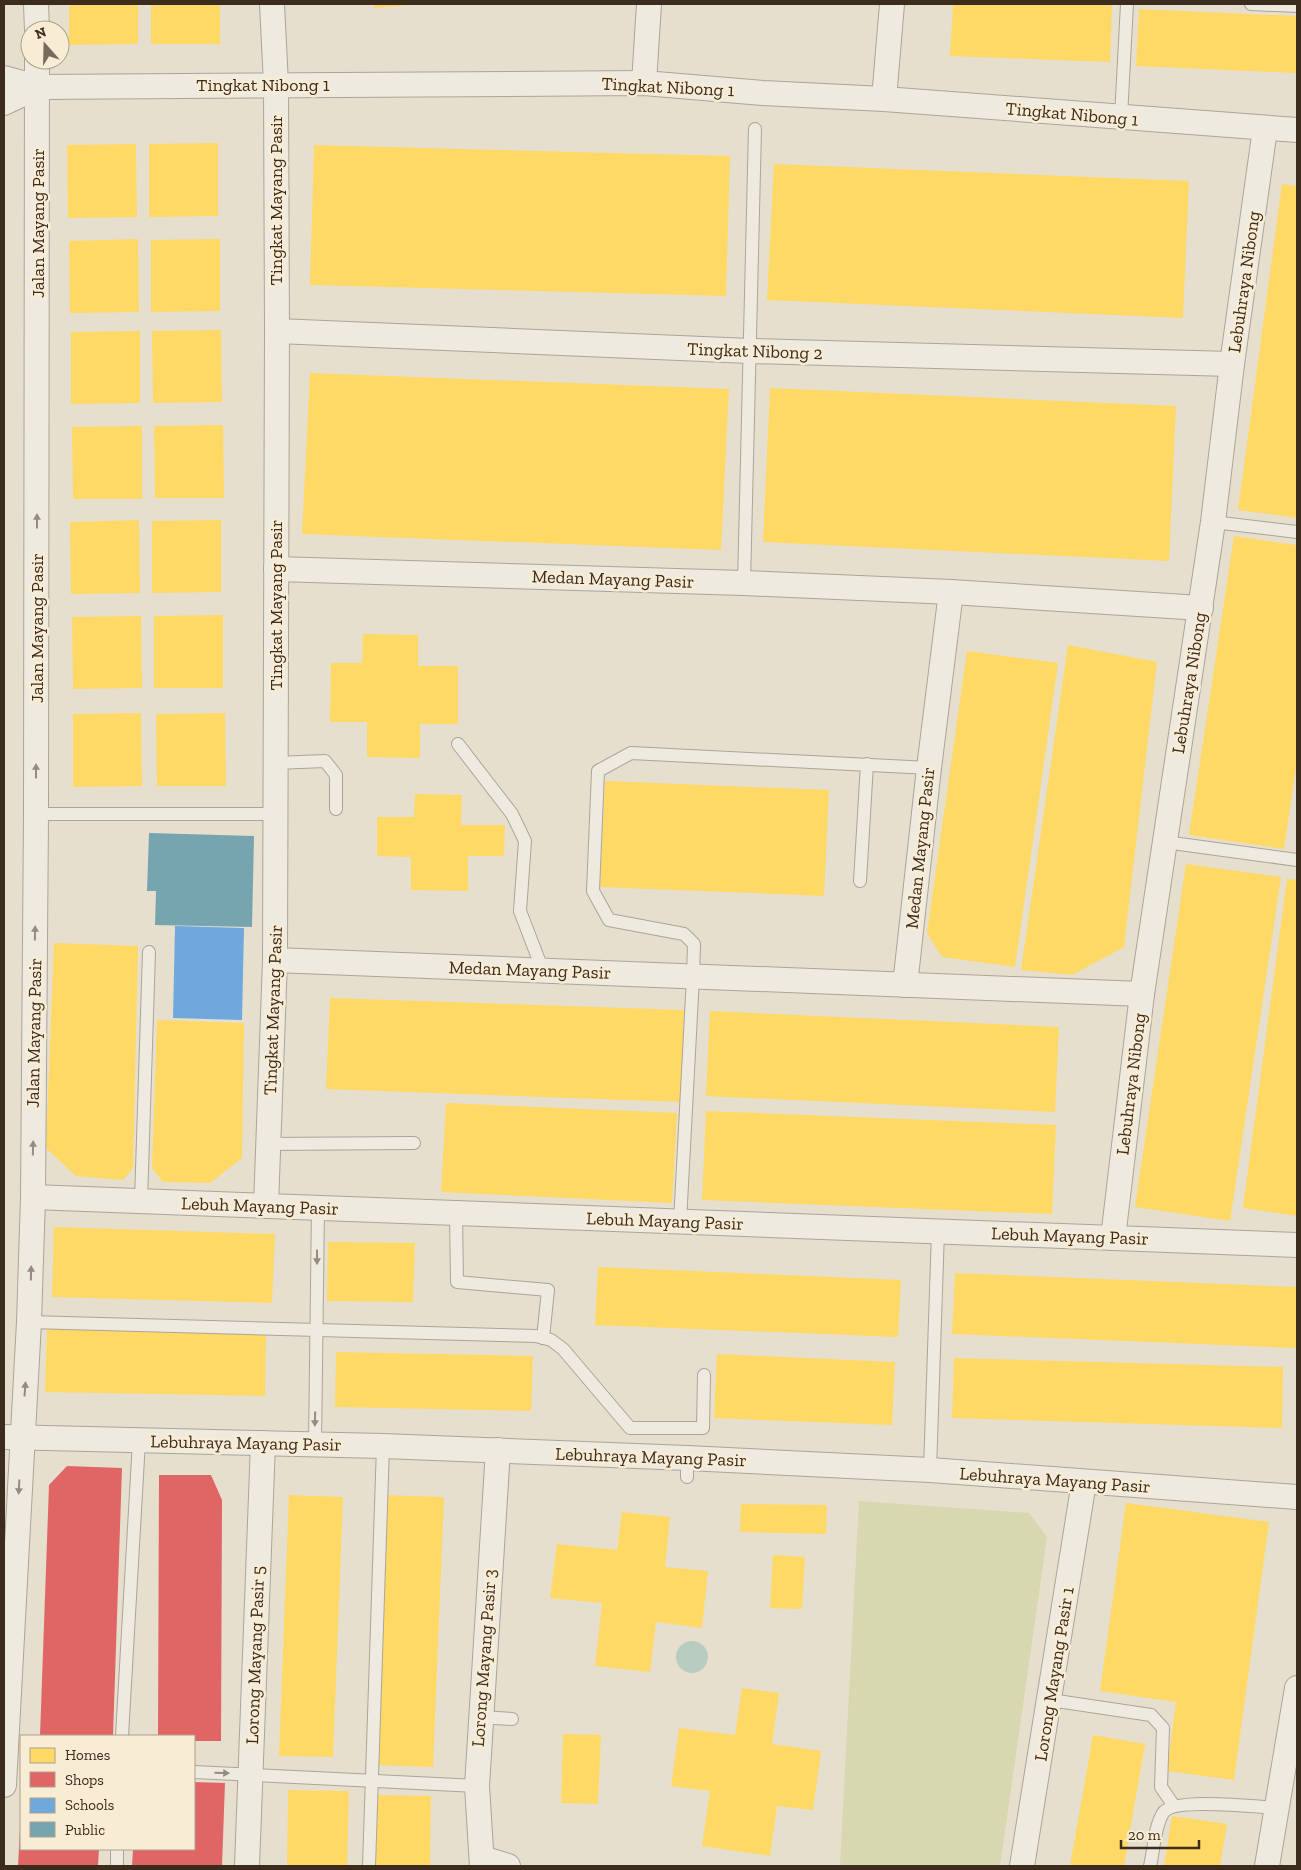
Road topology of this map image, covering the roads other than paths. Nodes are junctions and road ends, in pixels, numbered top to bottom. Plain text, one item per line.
1 (36, 4) edge
2 (272, 4) edge
3 (649, 4) edge
4 (892, 4) edge
5 (1127, 4) edge
6 (1251, 4) edge
7 (1297, 6) edge
8 (37, 20) edge
9 (37, 70) edge
10 (4, 78) edge
11 (276, 84) junction
12 (644, 84) junction
13 (38, 87) junction
14 (884, 99) junction
15 (4, 103) edge
16 (1121, 118) junction
17 (755, 129) dead end
18 (1265, 129) junction
19 (1297, 130) edge
20 (277, 332) junction
21 (750, 351) junction
22 (1232, 364) junction
23 (1213, 522) junction
24 (1297, 532) edge
25 (276, 569) junction
26 (744, 582) junction
27 (951, 592) junction
28 (1201, 608) junction
29 (458, 744) dead end
30 (275, 763) junction
31 (867, 764) junction
32 (929, 768) junction
33 (336, 810) dead end
34 (36, 814) junction
35 (275, 814) junction
36 (1165, 842) junction
37 (1297, 860) edge
38 (860, 881) dead end
39 (149, 952) dead end
40 (275, 960) junction
41 (543, 971) junction
42 (694, 977) junction
43 (905, 985) junction
44 (1142, 994) junction
45 (414, 1143) dead end
46 (268, 1144) junction
47 (32, 1197) junction
48 (140, 1201) junction
49 (266, 1206) junction
50 (318, 1208) junction
51 (456, 1213) junction
52 (680, 1222) junction
53 (938, 1231) junction
54 (1113, 1238) junction
55 (1297, 1245) edge
56 (29, 1322) junction
57 (317, 1331) junction
58 (543, 1338) junction
59 (704, 1375) dead end
60 (13, 1438) edge
61 (138, 1440) junction
62 (263, 1443) junction
63 (315, 1444) junction
64 (383, 1446) junction
65 (498, 1450) junction
66 (930, 1470) junction
67 (1084, 1482) junction
68 (1297, 1497) edge
69 (1297, 1688) edge
70 (1050, 1700) junction
71 (480, 1717) junction
72 (512, 1719) dead end
73 (122, 1735) edge
74 (10, 1771) edge
75 (195, 1772) edge
76 (250, 1774) junction
77 (372, 1781) junction
78 (477, 1786) junction
79 (1174, 1806) junction
80 (1278, 1808) junction
81 (117, 1850) edge
82 (482, 1862) edge
83 (116, 1866) edge
84 (247, 1866) edge
85 (369, 1866) edge
86 (508, 1866) edge
87 (1022, 1866) edge
88 (1150, 1866) edge
89 (1267, 1866) edge

1 - 8 street
2 - 11 street, Tingkat Mayang Pasir
3 - 12 street
4 - 14 street
5 - 16 lane
6 - 7 lane
9 - 13 street, Jalan Mayang Pasir
10 - 13 street
11 - 12 street, Tingkat Nibong 1
11 - 13 street, Tingkat Nibong 1
11 - 20 street, Tingkat Mayang Pasir
12 - 14 street, Tingkat Nibong 1
13 - 15 street
34 -> 13 street, Jalan Mayang Pasir
14 - 16 street, Tingkat Nibong 1
16 - 18 street, Tingkat Nibong 1
17 - 21 lane
18 - 19 street, Tingkat Nibong 1
18 - 22 street, Lebuhraya Nibong
20 - 21 street, Tingkat Nibong 2
20 - 25 street, Tingkat Mayang Pasir
21 - 22 street, Tingkat Nibong 2
21 - 26 lane
22 - 23 street, Lebuhraya Nibong
23 - 24 lane
23 - 28 street, Lebuhraya Nibong
25 - 26 street, Medan Mayang Pasir
25 - 30 street, Tingkat Mayang Pasir
26 - 27 street, Medan Mayang Pasir
27 - 28 street, Medan Mayang Pasir
27 - 32 street, Medan Mayang Pasir
28 - 36 street, Lebuhraya Nibong
29 - 41 lane
30 - 33 lane
30 - 35 street, Tingkat Mayang Pasir
31 - 32 lane
31 - 38 lane
31 - 42 lane
32 - 43 street, Medan Mayang Pasir
34 - 35 lane
47 -> 34 street, Jalan Mayang Pasir
35 - 40 street, Tingkat Mayang Pasir
36 - 37 lane
36 - 44 street, Lebuhraya Nibong
39 - 48 lane
40 - 41 street, Medan Mayang Pasir
40 - 46 street, Tingkat Mayang Pasir
41 - 42 street, Medan Mayang Pasir
42 - 43 street, Medan Mayang Pasir
42 - 52 lane
43 - 44 street, Medan Mayang Pasir
44 - 54 street, Lebuhraya Nibong
45 - 46 lane
46 - 49 street, Tingkat Mayang Pasir
47 - 48 street, Lebuh Mayang Pasir
56 -> 47 street, Jalan Mayang Pasir
48 - 49 street, Lebuh Mayang Pasir
49 - 50 street, Lebuh Mayang Pasir
50 - 51 street, Lebuh Mayang Pasir
50 -> 57 lane
51 - 52 street, Lebuh Mayang Pasir
51 - 58 lane
52 - 53 street, Lebuh Mayang Pasir
53 - 54 street, Lebuh Mayang Pasir
53 - 66 lane
54 - 55 street, Lebuh Mayang Pasir
56 - 57 lane
60 -> 56 street, Jalan Mayang Pasir
57 - 58 lane
57 -> 63 lane
58 - 59 lane
60 - 61 street, Lebuhraya Mayang Pasir
60 -> 74 street, Jalan Mayang Pasir
61 - 62 street, Lebuhraya Mayang Pasir
61 - 73 lane
62 - 63 street, Lebuhraya Mayang Pasir
62 - 76 street, Lorong Mayang Pasir 5
63 - 64 street, Lebuhraya Mayang Pasir
64 - 65 street, Lebuhraya Mayang Pasir
64 - 77 lane
65 - 66 street, Lebuhraya Mayang Pasir
65 - 71 street, Lorong Mayang Pasir 3
66 - 67 street, Lebuhraya Mayang Pasir
67 - 68 street, Lebuhraya Mayang Pasir
67 - 70 street, Lorong Mayang Pasir 1
69 - 80 street
70 - 79 lane
70 - 87 street, Lorong Mayang Pasir 1
71 - 72 lane
71 - 78 street, Lorong Mayang Pasir 3
75 -> 76 lane
76 - 77 lane
76 - 84 street, Lorong Mayang Pasir 5
77 - 78 lane
77 - 85 lane
78 - 82 street, Lorong Mayang Pasir 3
79 - 80 lane
79 - 88 lane
80 - 89 street
81 - 83 lane
82 - 86 street

